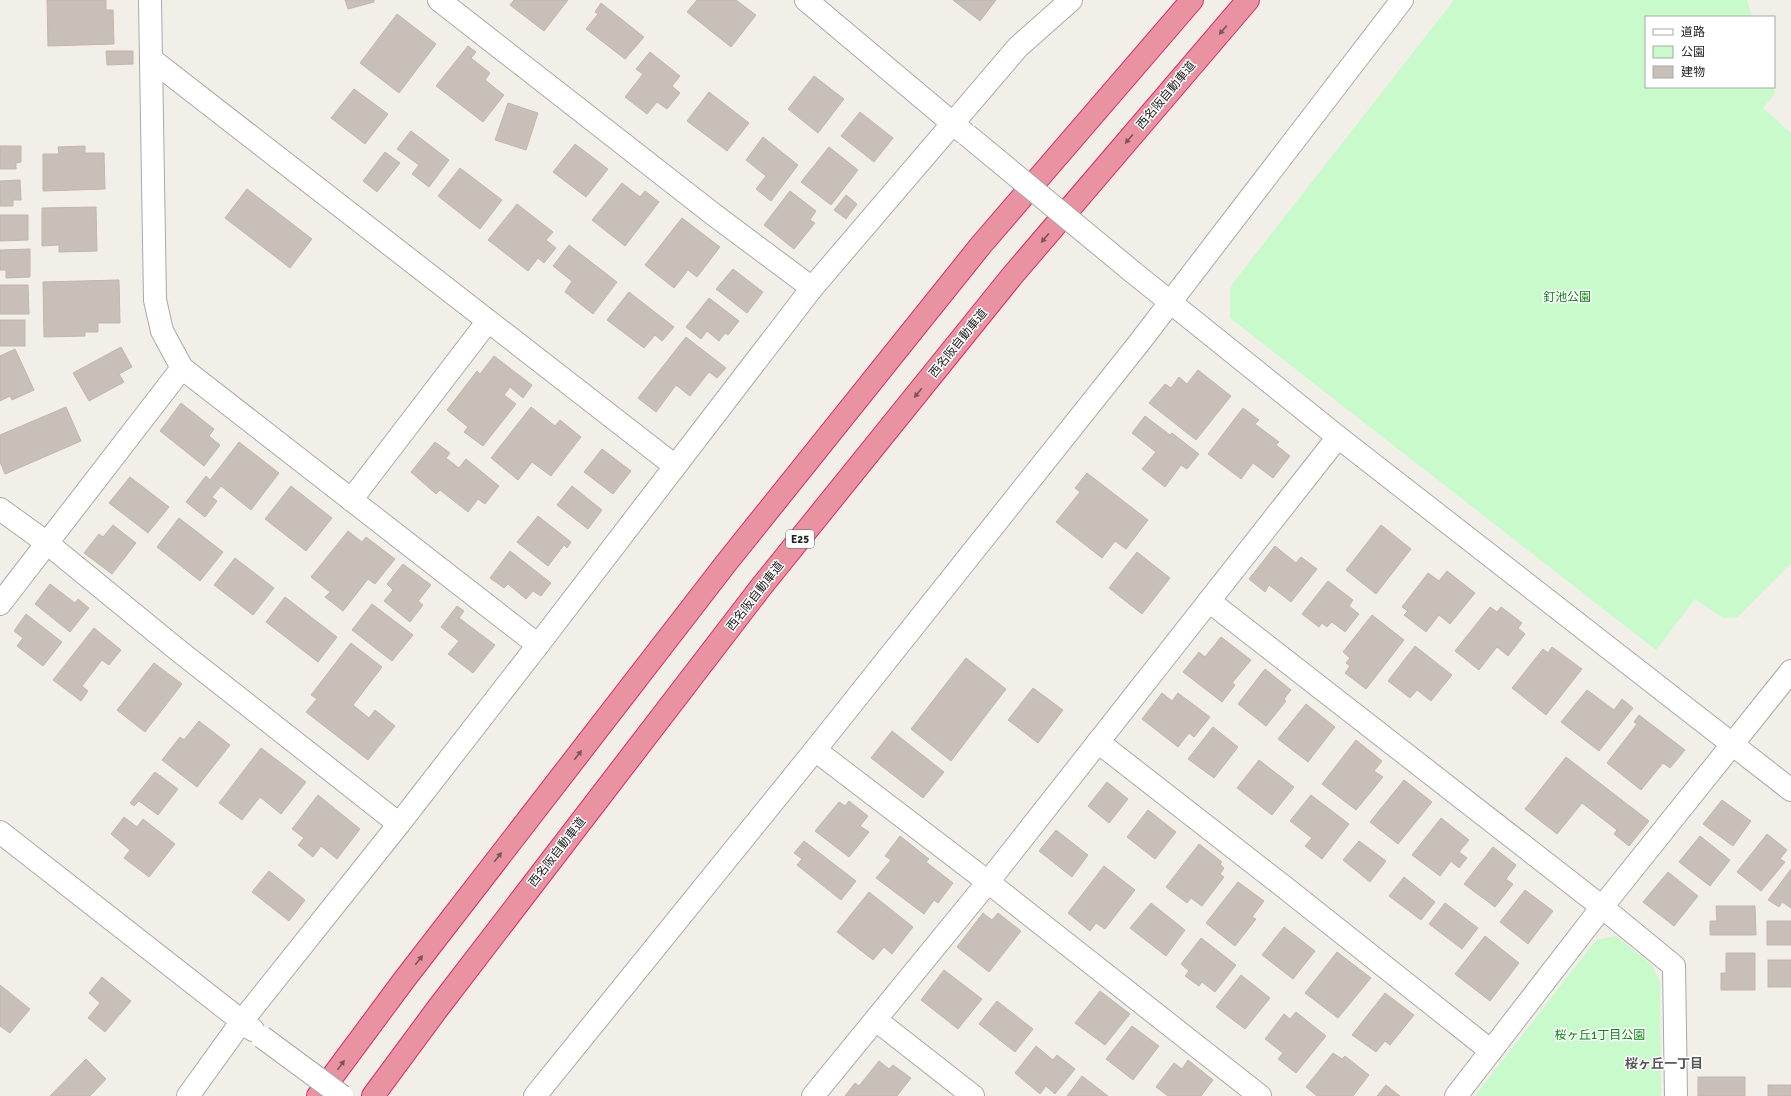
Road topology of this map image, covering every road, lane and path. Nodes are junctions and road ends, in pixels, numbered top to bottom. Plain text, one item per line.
1 (150, 0) edge
2 (439, 0) edge
3 (806, 0) edge
4 (1071, 0) edge
5 (1192, 0) edge
6 (1248, 0) edge
7 (1402, 0) edge
8 (151, 59) junction
9 (959, 129) junction
10 (812, 288) junction
11 (1169, 302) junction
12 (488, 321) junction
13 (182, 368) junction
14 (1338, 437) junction
15 (675, 466) junction
16 (351, 500) junction
17 (0, 509) edge
18 (47, 543) junction
19 (1209, 602) junction
20 (0, 604) edge
21 (538, 645) junction
22 (1791, 671) edge
23 (1098, 742) junction
24 (1731, 745) junction
25 (815, 750) junction
26 (1791, 790) edge
27 (399, 824) junction
28 (0, 832) edge
29 (988, 882) junction
30 (1602, 908) junction
31 (876, 1020) junction
32 (242, 1021) junction
33 (1491, 1051) junction
34 (188, 1096) edge
35 (318, 1096) edge
36 (342, 1096) edge
37 (373, 1096) edge
38 (536, 1096) edge
39 (813, 1096) edge
40 (973, 1096) edge
41 (1260, 1096) edge
42 (1456, 1096) edge
43 (1676, 1096) edge

1 - 8 street
2 - 10 street
3 - 9 street
4 - 9 street
35 -> 5 highway
6 -> 37 highway, 西名阪自動車道 / E25
7 - 11 street
8 - 12 street
8 - 13 street
9 - 10 street
9 - 11 street, bridge
10 - 15 street
11 - 14 street
11 - 25 street
12 - 15 street
12 - 16 street
13 - 16 street
13 - 18 street
14 - 19 street
14 - 24 street
15 - 21 street
16 - 21 street
17 - 18 street
18 - 20 street
18 - 27 street
19 - 23 street
19 - 30 street
21 - 27 street
22 - 24 street
23 - 29 street
23 - 33 street
24 - 26 street
24 - 30 street
25 - 29 street
25 - 38 street
27 - 32 street
28 - 32 street
29 - 31 street
29 - 41 street
30 - 33 street
30 - 43 street
31 - 39 street
31 - 40 street
32 - 34 street
32 - 36 street, bridge
33 - 42 street

